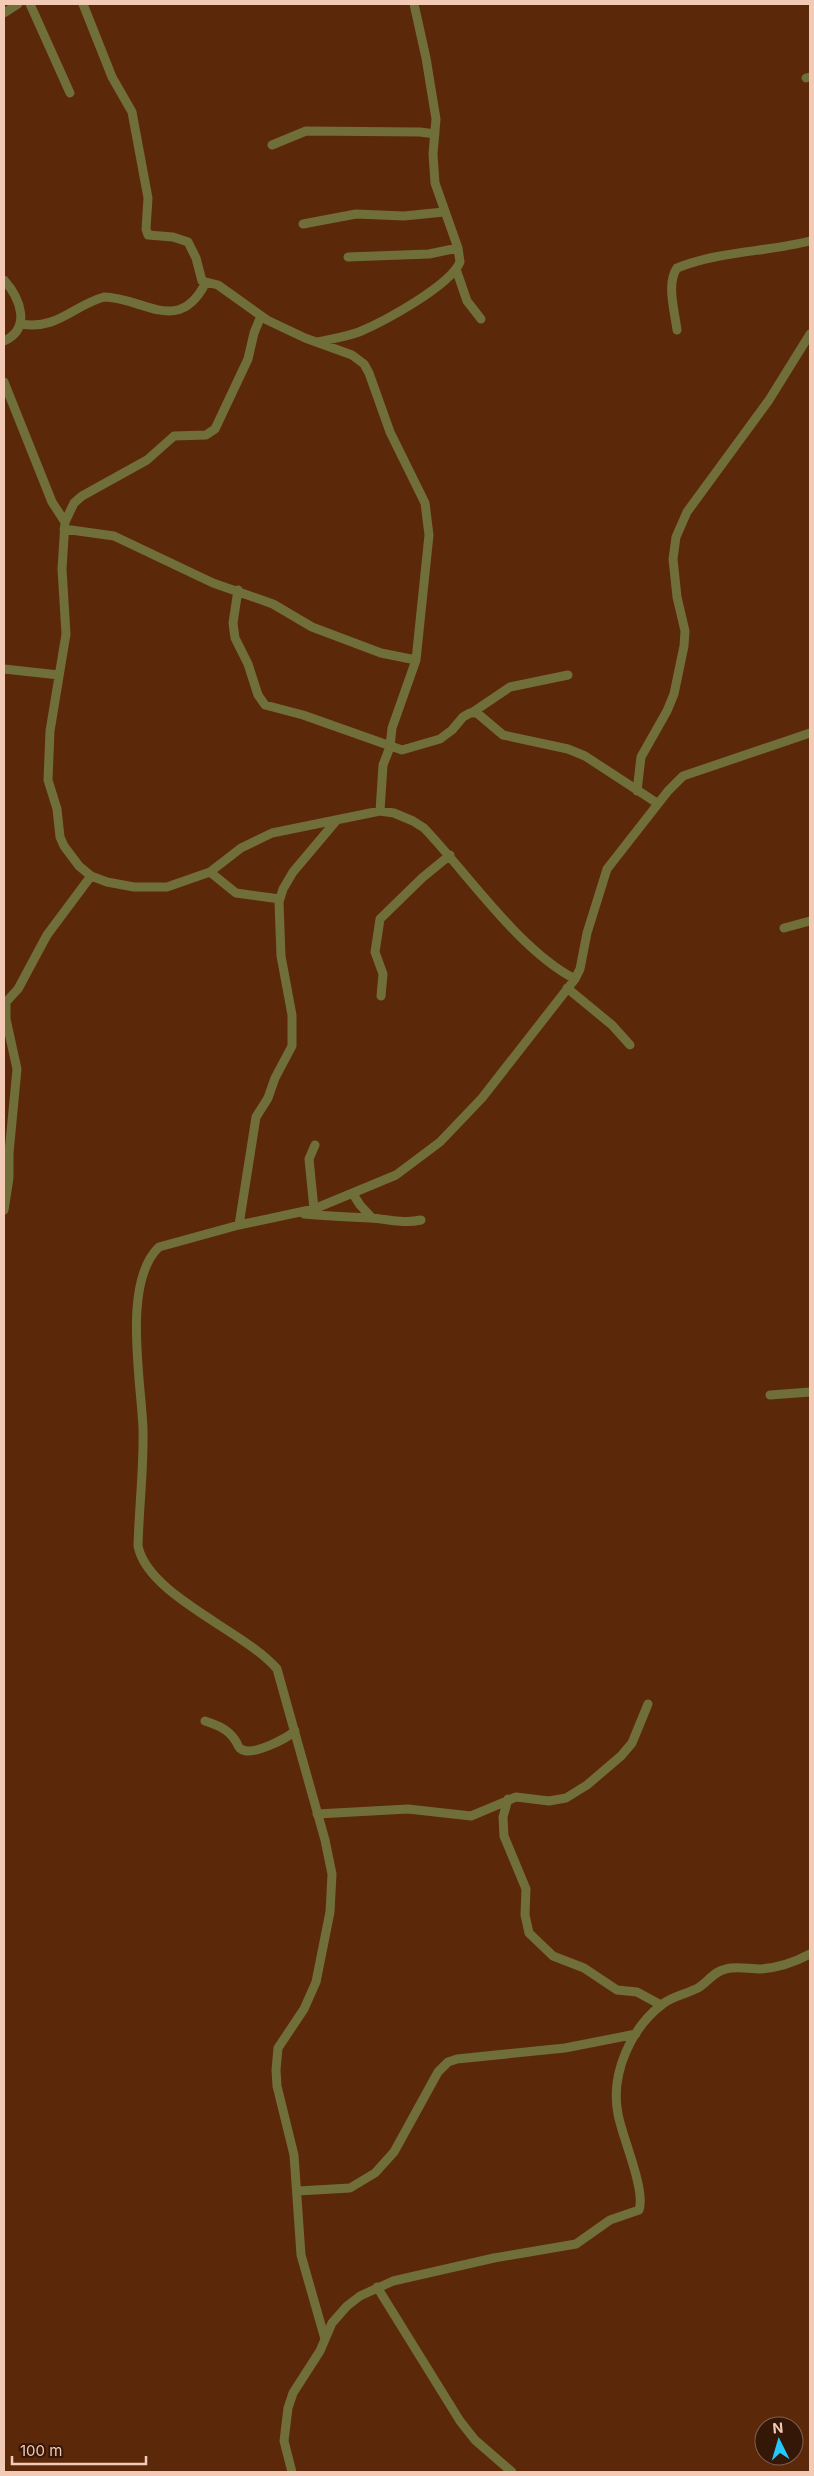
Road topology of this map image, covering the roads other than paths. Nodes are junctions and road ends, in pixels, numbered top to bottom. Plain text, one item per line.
1 (18, 4) edge
2 (30, 4) edge
3 (83, 4) edge
4 (414, 4) edge
5 (4, 14) edge
6 (70, 93) dead end
7 (435, 134) junction
8 (272, 145) dead end
9 (444, 212) junction
10 (303, 224) dead end
11 (810, 241) edge
12 (458, 248) junction
13 (348, 257) dead end
14 (456, 268) junction
15 (4, 280) edge
16 (205, 284) junction
17 (261, 316) junction
18 (481, 319) dead end
19 (21, 324) junction
20 (677, 330) dead end
21 (810, 334) edge
22 (4, 341) edge
23 (316, 342) junction
24 (4, 382) edge
25 (65, 525) junction
26 (238, 590) junction
27 (416, 660) junction
28 (4, 669) edge
29 (59, 674) junction
30 (568, 675) dead end
31 (472, 712) junction
32 (810, 733) edge
33 (390, 747) junction
34 (637, 791) junction
35 (657, 803) junction
36 (380, 811) junction
37 (336, 821) junction
38 (450, 855) junction
39 (210, 872) junction
40 (91, 876) junction
41 (280, 899) junction
42 (810, 921) edge
43 (784, 928) dead end
44 (575, 979) junction
45 (567, 988) junction
46 (381, 996) dead end
47 (630, 1045) dead end
48 (315, 1145) dead end
49 (353, 1194) junction
50 (314, 1209) junction
51 (4, 1210) edge
52 (298, 1213) junction
53 (372, 1218) junction
54 (421, 1220) dead end
55 (239, 1225) junction
56 (810, 1392) edge
57 (770, 1395) dead end
58 (648, 1704) dead end
59 (205, 1721) dead end
60 (295, 1731) junction
61 (508, 1799) junction
62 (317, 1814) junction
63 (810, 1954) edge
64 (661, 2005) junction
65 (636, 2034) junction
66 (298, 2191) junction
67 (377, 2287) junction
68 (324, 2339) junction
69 (292, 2472) edge
70 (512, 2472) edge

1 - 5 street
2 - 6 street
3 - 16 street
4 - 7 street
7 - 8 street
7 - 9 street
9 - 10 street
9 - 12 street
11 - 20 street
12 - 13 street
12 - 14 street
14 - 18 street
14 - 23 street
15 - 19 street
16 - 17 street
16 - 19 street
17 - 23 street
17 - 25 street
19 - 22 street
21 - 34 street
23 - 27 street
24 - 25 street
25 - 26 street
25 - 29 street
26 - 27 street
26 - 33 street
27 - 33 street
28 - 29 street
29 - 40 street
30 - 31 street
31 - 33 street
31 - 34 street
32 - 35 street
33 - 36 street
34 - 35 street
35 - 44 street
36 - 37 street
36 - 38 street
37 - 39 street
37 - 41 street
38 - 44 street
38 - 46 street
39 - 40 street
39 - 41 street
40 - 51 street
41 - 55 street
42 - 43 street
44 - 45 street
45 - 47 street
45 - 49 street
48 - 50 street
49 - 50 street
49 - 53 street
50 - 52 street
52 - 53 street
52 - 55 street
53 - 54 street
55 - 60 street
56 - 57 street
58 - 61 street
59 - 60 street
60 - 62 street
61 - 62 street
61 - 64 street
62 - 66 street
63 - 64 street
64 - 65 street
65 - 66 street
65 - 67 street
66 - 68 street
67 - 68 street
67 - 70 street
68 - 69 street

